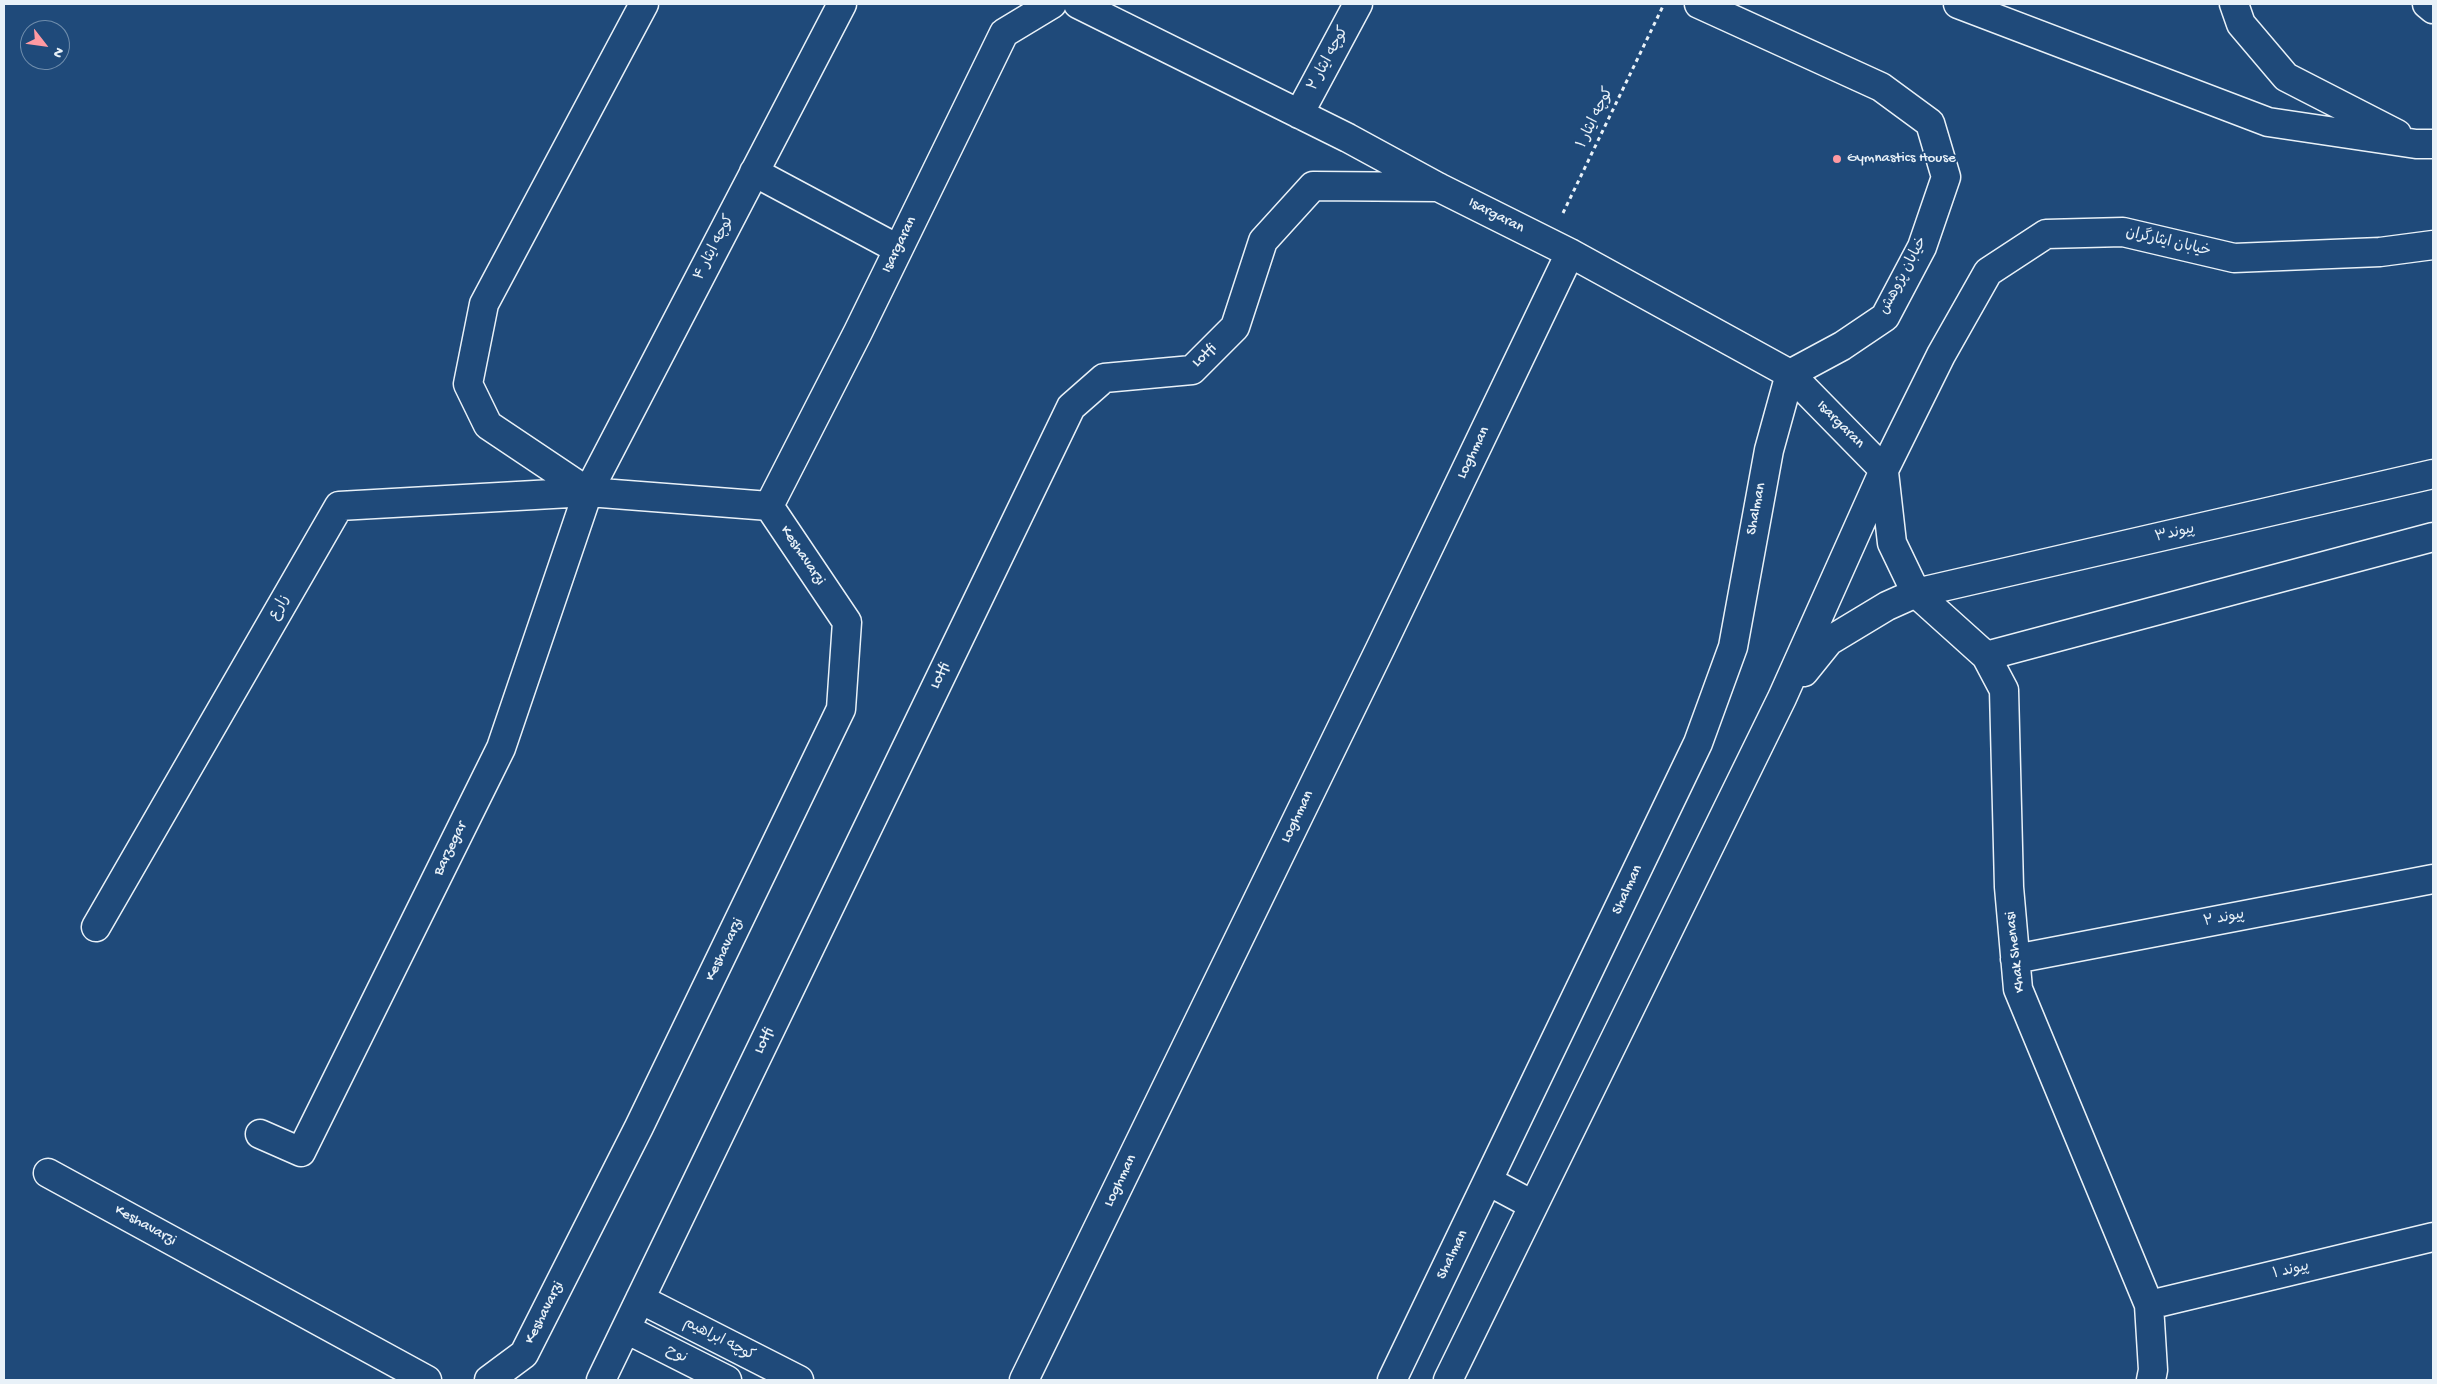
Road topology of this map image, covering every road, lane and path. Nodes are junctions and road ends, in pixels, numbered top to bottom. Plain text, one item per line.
1 (644, 4) edge
2 (842, 4) edge
3 (1052, 4) edge
4 (1078, 4) edge
5 (1358, 4) edge
6 (1664, 4) edge
7 (1699, 4) edge
8 (1958, 4) edge
9 (2234, 4) edge
10 (2427, 4) edge
11 (2433, 9) edge
12 (1299, 114) junction
13 (2425, 144) edge
14 (754, 172) junction
15 (1438, 187) junction
16 (2433, 245) edge
17 (1559, 248) junction
18 (898, 249) junction
19 (1790, 374) junction
20 (1884, 470) junction
21 (2433, 474) edge
22 (588, 492) junction
23 (769, 506) junction
24 (2433, 537) edge
25 (1916, 593) junction
26 (1986, 656) junction
27 (1782, 698) junction
28 (2433, 879) edge
29 (96, 927) dead end
30 (2015, 959) junction
31 (260, 1134) dead end
32 (48, 1172) dead end
33 (1488, 1181) junction
34 (1533, 1205) junction
35 (2433, 1237) edge
36 (640, 1299) junction
37 (2149, 1305) junction
38 (626, 1329) junction
39 (428, 1380) edge
40 (488, 1380) edge
41 (601, 1380) edge
42 (727, 1380) edge
43 (799, 1380) edge
44 (1024, 1380) edge
45 (1392, 1380) edge
46 (1448, 1380) edge
47 (2151, 1380) edge

1 - 22 street
2 - 14 street, کوچه ایثار ۴
3 - 18 street, Isargaran
4 - 12 street, Isargaran
5 - 12 street, کوچه ایثار ۲
6 - 17 path, کوچه ایثار ۱
7 - 19 street, خیابان پژوهش
8 - 13 street
9 - 13 street
10 - 11 street
12 - 15 street, Isargaran
14 - 18 street
14 - 22 street, کوچه ایثار ۴
15 - 17 street, Isargaran
15 - 36 street, Lotfi
16 - 20 street, خیابان ایثارگران
17 - 19 street, Isargaran
17 - 44 street, Loghman
18 - 23 street, Isargaran
19 - 20 street, Isargaran
19 - 33 street, Shalman
20 - 25 street
20 - 27 street
21 - 25 street, پیوند۳
22 - 23 street
22 - 29 street, زارع
22 - 31 street, Barzegar
23 - 40 street, Keshavarzi
24 - 26 street
25 - 26 street, Khak Shenasi
25 - 27 street, پیوند۳
26 - 30 street, Khak Shenasi
27 - 34 street
28 - 30 street, پیوند ۲
30 - 37 street, Khak Shenasi
32 - 39 street, Keshavarzi
33 - 34 street
33 - 45 street, Shalman
34 - 46 street
35 - 37 street, پیوند ۱
36 - 38 street, Lotfi
36 - 43 street, کوچه ابراهیم
37 - 47 street, Khak Shenasi
38 - 41 street, Lotfi
38 - 42 street, نوح

